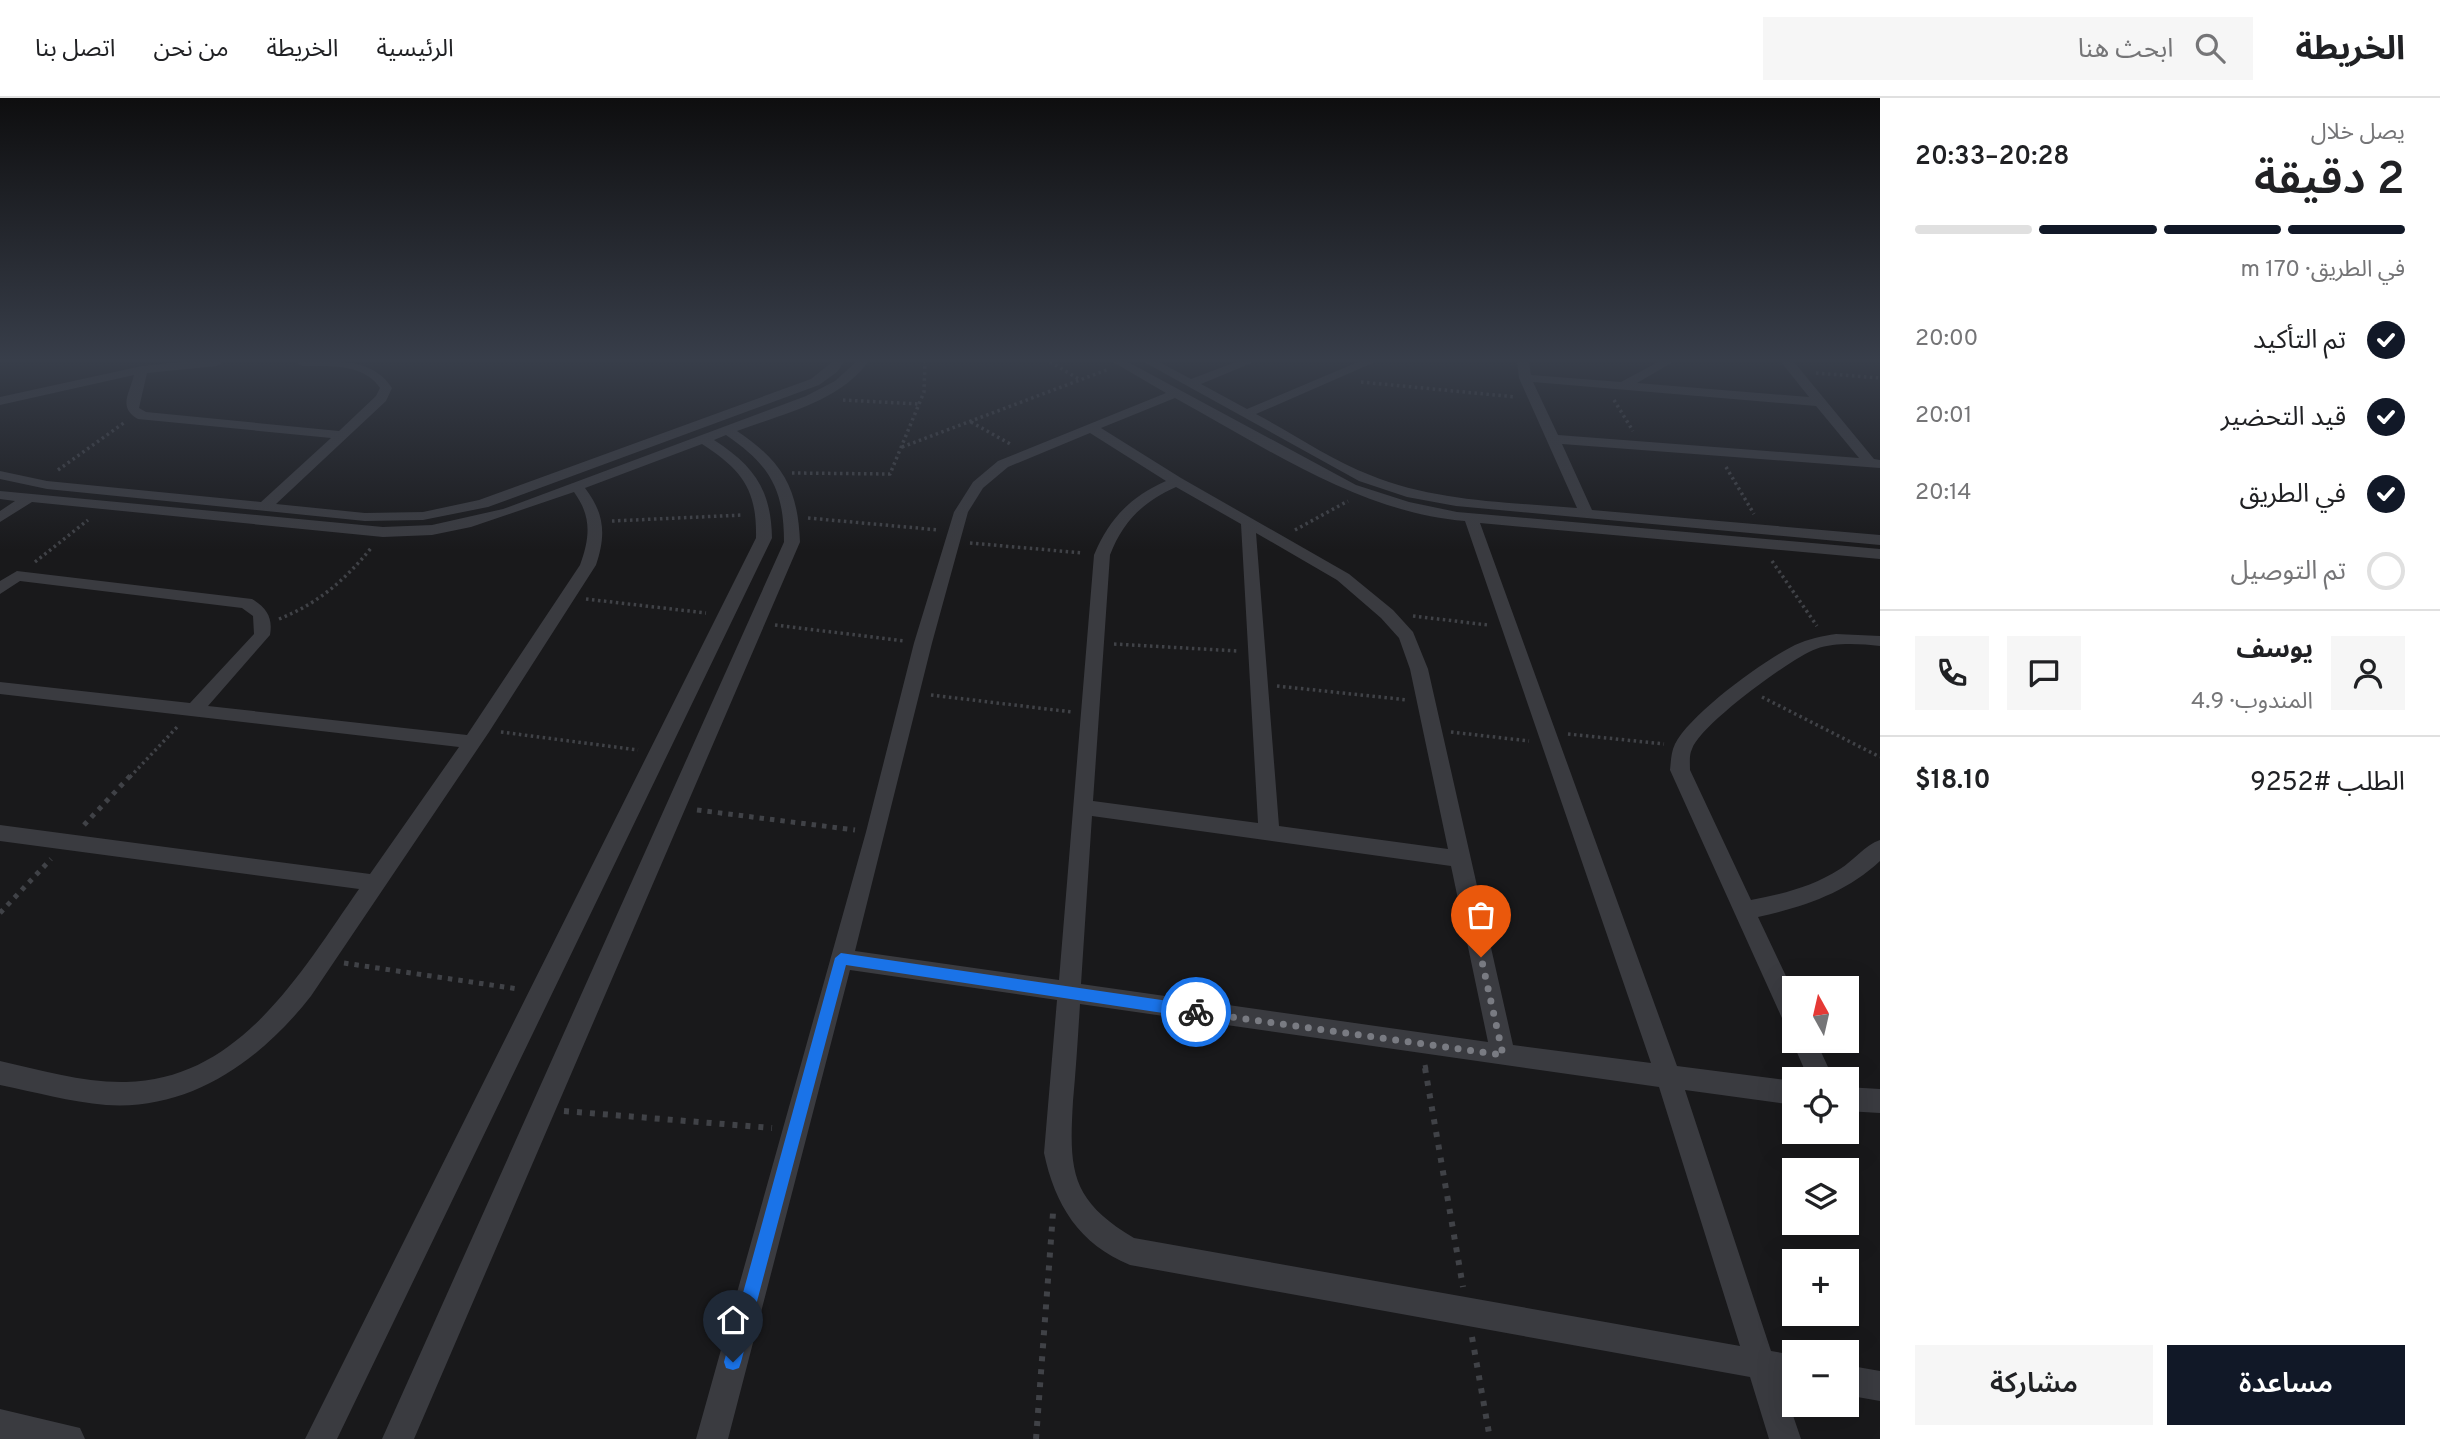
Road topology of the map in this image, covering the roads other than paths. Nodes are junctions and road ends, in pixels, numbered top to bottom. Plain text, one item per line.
1 (224, 425) edge
2 (353, 425) edge
3 (699, 425) edge
4 (742, 425) edge
5 (1096, 425) edge
6 (1241, 425) edge
7 (1266, 425) edge
8 (1546, 425) edge
9 (1840, 425) edge
10 (1090, 427) junction
11 (727, 430) junction
12 (342, 435) junction
13 (703, 439) junction
14 (1552, 439) junction
15 (1875, 463) edge
16 (0, 475) edge
17 (1176, 481) junction
18 (577, 487) junction
19 (0, 495) edge
20 (27, 499) junction
21 (264, 506) junction
22 (1587, 514) junction
23 (1471, 517) junction
24 (0, 518) edge
25 (1248, 521) junction
26 (1761, 536) junction
27 (1880, 540) edge
28 (1880, 554) edge
29 (0, 589) edge
30 (1880, 641) edge
31 (0, 688) edge
32 (194, 710) junction
33 (477, 736) junction
34 (1083, 807) junction
35 (1269, 832) junction
36 (0, 833) edge
37 (1880, 848) edge
38 (1460, 859) junction
39 (376, 883) junction
40 (1744, 911) junction
41 (841, 958) junction
42 (1782, 993) edge
43 (1069, 994) junction
44 (1503, 1055) junction
45 (0, 1073) edge
46 (1668, 1076) junction
47 (1782, 1091) edge
48 (1859, 1100) edge
49 (1880, 1101) edge
50 (1761, 1364) junction
51 (1782, 1368) edge
52 (1859, 1382) edge
53 (1880, 1386) edge
54 (0, 1424) edge
55 (69, 1439) edge
56 (321, 1439) edge
57 (398, 1439) edge
58 (712, 1439) edge
59 (1785, 1439) edge

1 - 12 street
2 - 12 street
3 - 21 street
4 - 11 street
5 - 10 street
6 - 23 street
7 - 22 street
8 - 14 street
9 - 15 street
10 - 17 street
10 - 41 street
11 - 13 street
11 - 57 street
12 - 21 street
13 - 18 street
13 - 56 street
14 - 15 street
14 - 22 street
16 - 21 street
17 - 25 street
17 - 34 street
18 - 20 street
18 - 33 street
19 - 20 street
20 - 24 street
22 - 26 street
23 - 26 street
23 - 46 street
25 - 35 street
25 - 38 street
26 - 27 street
26 - 28 street
29 - 32 street
30 - 40 street
31 - 32 street
32 - 33 street
33 - 39 street
34 - 35 street
34 - 43 street
35 - 38 street
36 - 39 street
37 - 40 street
38 - 44 street
39 - 45 street
40 - 42 street
41 - 43 street
41 - 58 street
43 - 44 street
43 - 50 street
44 - 46 street
46 - 47 street
46 - 50 street
48 - 49 street
50 - 51 street
50 - 59 street
52 - 53 street
54 - 55 street

